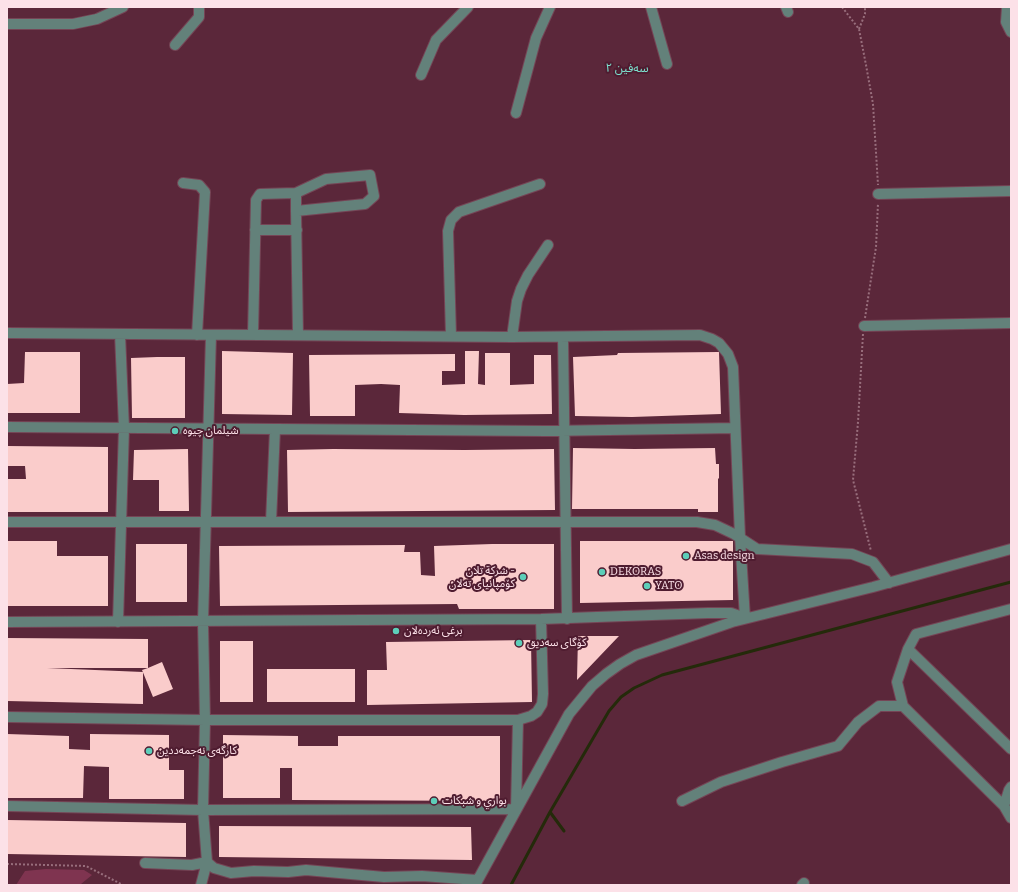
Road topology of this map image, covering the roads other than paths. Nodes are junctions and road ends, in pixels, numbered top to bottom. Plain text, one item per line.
1 (122, 7) edge
2 (199, 7) edge
3 (468, 7) edge
4 (550, 7) edge
5 (651, 7) edge
6 (1007, 7) edge
7 (7, 24) edge
8 (1011, 32) edge
9 (175, 45) dead end
10 (667, 64) dead end
11 (422, 75) dead end
12 (516, 113) dead end
13 (183, 183) dead end
14 (540, 184) dead end
15 (1011, 191) edge
16 (296, 193) junction
17 (878, 194) road end
18 (296, 211) junction
19 (255, 230) junction
20 (297, 230) junction
21 (548, 245) dead end
22 (1011, 323) edge
23 (864, 326) road end
24 (7, 333) edge
25 (120, 334) junction
26 (198, 334) junction
27 (211, 335) junction
28 (253, 335) junction
29 (298, 335) junction
30 (451, 336) junction
31 (512, 337) junction
32 (563, 337) junction
33 (7, 427) edge
34 (124, 428) junction
35 (735, 428) junction
36 (209, 429) junction
37 (275, 429) junction
38 (565, 430) junction
39 (7, 522) edge
40 (121, 522) junction
41 (271, 522) junction
42 (565, 522) junction
43 (206, 523) junction
44 (740, 537) junction
45 (1011, 550) edge
46 (889, 583) junction
47 (1011, 609) edge
48 (745, 618) junction
49 (541, 619) junction
50 (567, 619) junction
51 (7, 622) edge
52 (118, 622) junction
53 (204, 622) junction
54 (908, 649) junction
55 (903, 706) junction
56 (7, 717) edge
57 (205, 720) junction
58 (518, 720) junction
59 (1011, 749) edge
60 (1011, 787) edge
61 (682, 800) dead end
62 (7, 806) edge
63 (1004, 806) junction
64 (516, 809) junction
65 (203, 810) junction
66 (1011, 818) edge
67 (207, 862) junction
68 (145, 863) dead end
69 (384, 877) junction
70 (476, 883) edge
71 (201, 885) edge
72 (376, 885) edge

1 - 7 street
2 - 9 street
3 - 11 street
4 - 12 street
5 - 10 street
6 - 8 street
13 - 26 street
14 - 30 street
15 - 17 street
16 - 18 street
16 - 18 street
16 - 19 street
18 - 20 street
19 - 20 street
19 - 28 street
20 - 29 street
21 - 31 street
22 - 23 street
24 - 25 street
25 - 26 street
25 - 34 street
26 - 27 street
27 - 28 street
27 - 36 street
28 - 29 street
29 - 30 street
30 - 31 street
31 - 32 street
32 - 35 street
32 - 38 street
33 - 34 street
34 - 36 street
34 - 40 street
35 - 38 street
35 - 44 street
36 - 37 street
36 - 43 street
37 - 38 street
37 - 41 street
38 - 42 street
39 - 40 street
40 - 43 street
40 - 52 street
41 - 42 street
41 - 43 street
42 - 44 street
42 - 50 street
43 - 53 street
44 - 46 street
44 - 48 street
45 - 46 street
46 - 48 street
47 - 54 street
48 - 50 street
48 - 64 street
49 - 50 street
49 - 53 street
49 - 58 street
51 - 52 street
52 - 53 street
53 - 57 street
54 - 55 street
54 - 59 street
55 - 61 street
55 - 63 street
56 - 57 street
57 - 58 street
57 - 65 street
58 - 64 street
60 - 63 street
62 - 65 street
63 - 66 street
64 - 65 street
64 - 70 street
65 - 67 street
67 - 68 street
67 - 69 street
67 - 71 street
69 - 70 street
69 - 72 street

